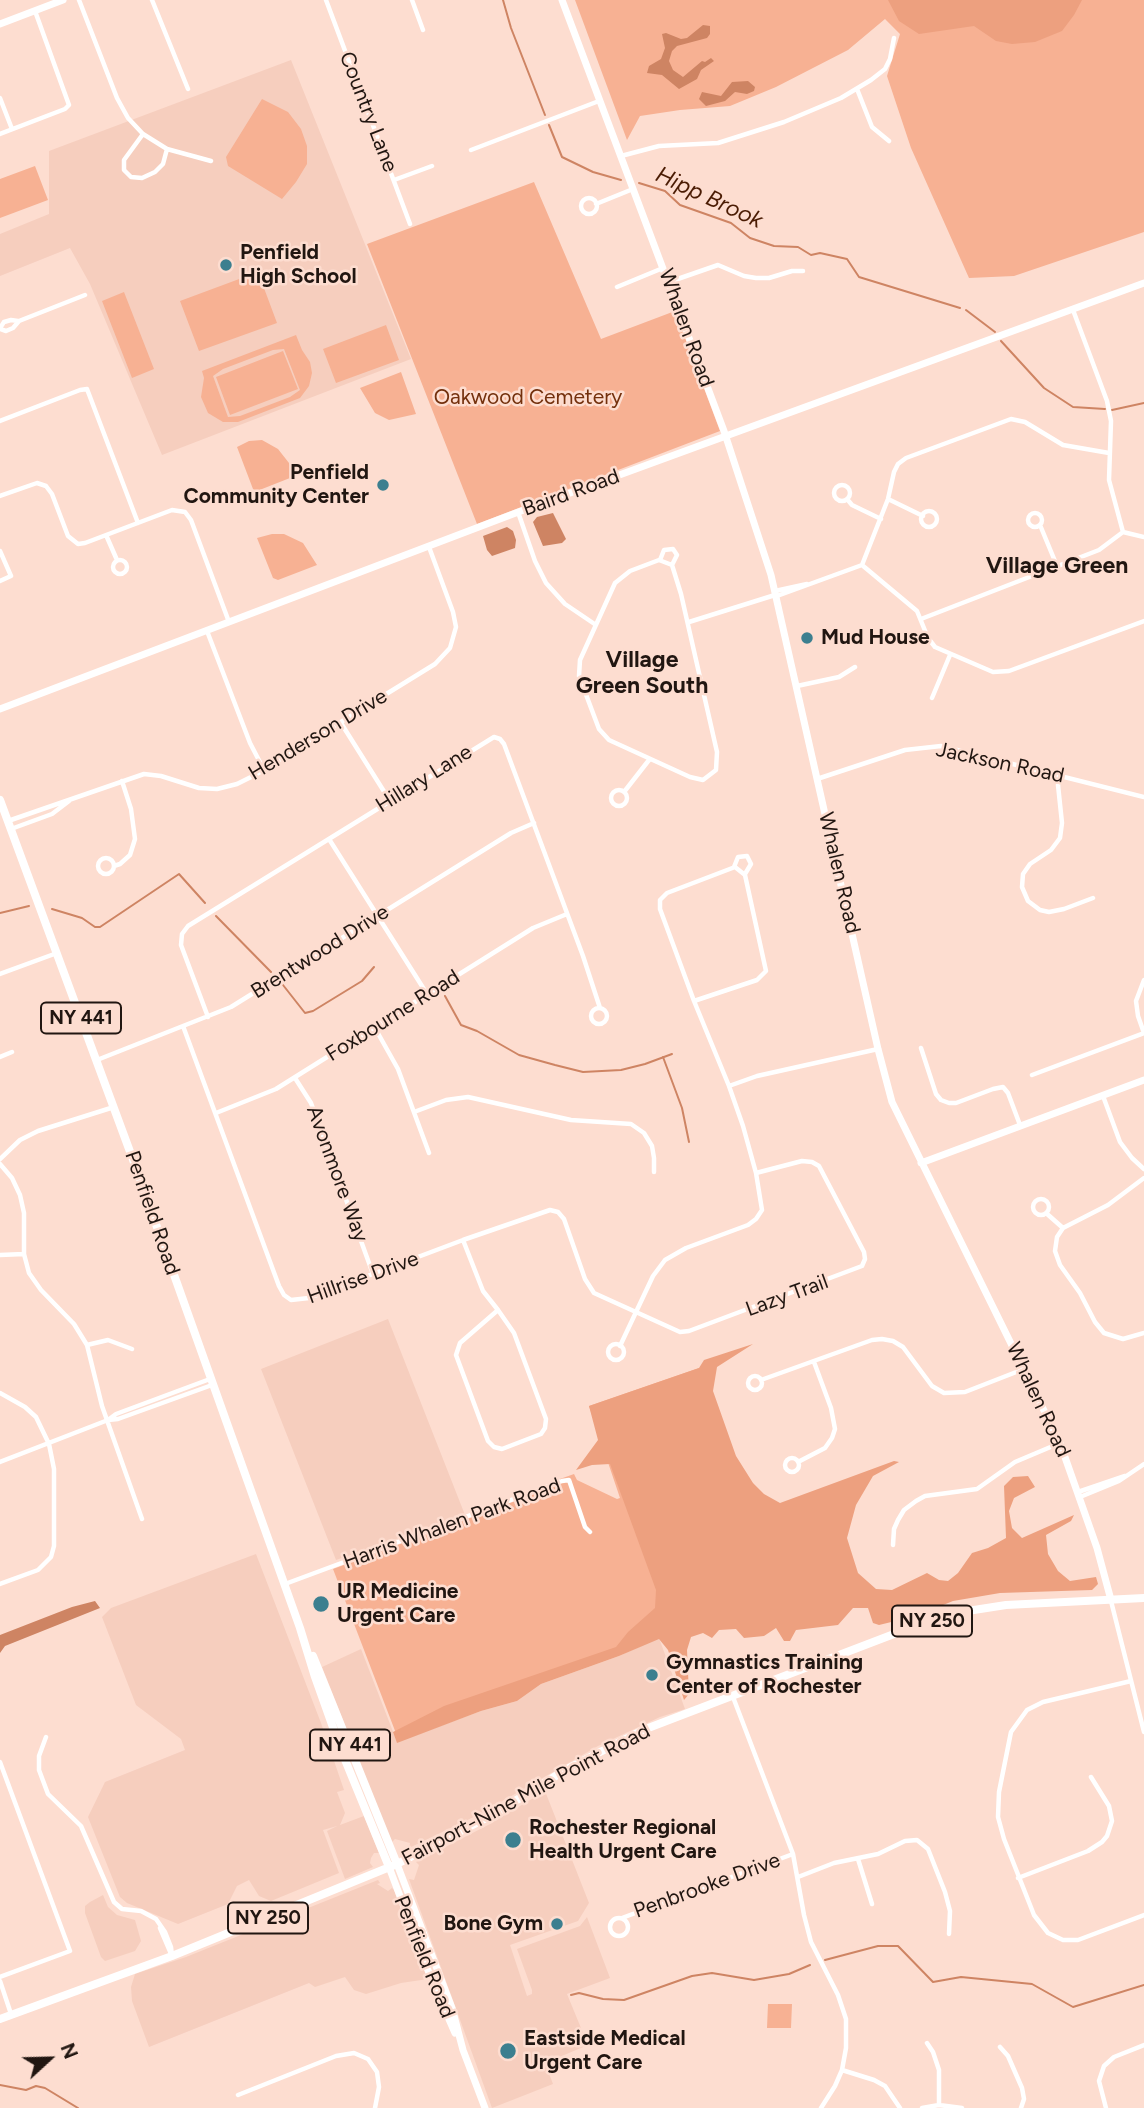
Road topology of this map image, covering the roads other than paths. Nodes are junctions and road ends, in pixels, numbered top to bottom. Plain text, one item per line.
1 (63, 0) edge
2 (79, 0) edge
3 (152, 0) edge
4 (326, 0) edge
5 (412, 0) edge
6 (562, 0) edge
7 (35, 11) junction
8 (0, 24) edge
9 (423, 30) dead end
10 (894, 37) dead end
11 (188, 89) dead end
12 (857, 89) junction
13 (0, 98) edge
14 (600, 100) junction
15 (12, 130) junction
16 (0, 134) edge
17 (143, 134) junction
18 (889, 141) dead end
19 (167, 149) junction
20 (471, 150) dead end
21 (621, 156) junction
22 (211, 161) dead end
23 (432, 166) dead end
24 (394, 180) junction
25 (634, 189) junction
26 (596, 204) dead end
27 (410, 224) dead end
28 (663, 268) junction
29 (803, 271) dead end
30 (668, 282) junction
31 (1144, 283) edge
32 (617, 287) dead end
33 (85, 295) dead end
34 (1073, 310) junction
35 (0, 329) edge
36 (0, 421) edge
37 (726, 435) junction
38 (1109, 453) junction
39 (0, 496) edge
40 (847, 499) dead end
41 (888, 499) junction
42 (518, 512) junction
43 (923, 516) dead end
44 (881, 519) junction
45 (138, 523) junction
46 (1040, 525) dead end
47 (1123, 532) junction
48 (106, 535) junction
49 (1144, 537) edge
50 (429, 546) junction
51 (0, 551) edge
52 (117, 560) dead end
53 (660, 560) junction
54 (672, 565) junction
55 (862, 565) junction
56 (1057, 566) junction
57 (0, 581) edge
58 (776, 594) junction
59 (922, 619) junction
60 (1144, 621) edge
61 (229, 622) junction
62 (688, 622) junction
63 (596, 625) junction
64 (207, 631) junction
65 (950, 656) junction
66 (855, 667) dead end
67 (797, 686) junction
68 (932, 698) dead end
69 (0, 709) edge
70 (341, 723) junction
71 (649, 760) junction
72 (264, 770) junction
73 (1062, 776) junction
74 (817, 779) junction
75 (122, 781) junction
76 (624, 792) dead end
77 (1144, 797) edge
78 (72, 799) junction
79 (0, 800) edge
80 (390, 801) junction
81 (534, 823) junction
82 (10, 825) junction
83 (329, 839) junction
84 (114, 866) dead end
85 (734, 867) junction
86 (745, 875) junction
87 (1093, 898) dead end
88 (567, 914) junction
89 (378, 916) junction
90 (58, 953) junction
91 (0, 974) edge
92 (1144, 980) edge
93 (427, 994) junction
94 (694, 1001) junction
95 (600, 1008) dead end
96 (208, 1017) junction
97 (183, 1026) junction
98 (375, 1028) junction
99 (1144, 1034) edge
100 (921, 1048) dead end
101 (878, 1049) junction
102 (12, 1052) dead end
103 (0, 1057) edge
104 (96, 1060) junction
105 (1032, 1075) dead end
106 (295, 1078) junction
107 (1144, 1080) edge
108 (729, 1086) junction
109 (1102, 1095) junction
110 (114, 1107) junction
111 (414, 1112) junction
112 (216, 1113) junction
113 (1020, 1125) junction
114 (429, 1153) dead end
115 (0, 1159) edge
116 (921, 1163) junction
117 (0, 1164) edge
118 (1144, 1169) edge
119 (654, 1172) dead end
120 (756, 1173) junction
121 (1144, 1178) edge
122 (1046, 1213) dead end
123 (1063, 1228) junction
124 (463, 1240) junction
125 (574, 1247) joint
126 (24, 1254) junction
127 (0, 1255) edge
128 (373, 1274) junction
129 (498, 1310) junction
130 (635, 1313) junction
131 (1144, 1332) edge
132 (88, 1345) junction
133 (620, 1346) dead end
134 (131, 1349) dead end
135 (814, 1362) junction
136 (1025, 1368) junction
137 (761, 1380) dead end
138 (211, 1382) junction
139 (0, 1393) edge
140 (108, 1420) junction
141 (1060, 1443) junction
142 (49, 1444) junction
143 (0, 1462) edge
144 (798, 1462) dead end
145 (1144, 1464) edge
146 (1079, 1494) junction
147 (142, 1519) dead end
148 (590, 1532) dead end
149 (893, 1545) dead end
150 (0, 1584) edge
151 (285, 1584) junction
152 (1144, 1598) edge
153 (1111, 1600) junction
154 (1131, 1681) junction
155 (733, 1696) junction
156 (1144, 1732) edge
157 (46, 1737) dead end
158 (0, 1762) edge
159 (1090, 1777) dead end
160 (793, 1854) junction
161 (858, 1859) junction
162 (393, 1866) junction
163 (798, 1877) junction
164 (1018, 1878) junction
165 (872, 1904) dead end
166 (1144, 1915) edge
167 (622, 1918) junction
168 (949, 1934) dead end
169 (172, 1956) junction
170 (0, 1979) edge
171 (12, 2015) junction
172 (0, 2019) edge
173 (927, 2043) dead end
174 (1144, 2045) edge
175 (1000, 2047) dead end
176 (842, 2070) junction
177 (238, 2095) dead end
178 (939, 2105) junction
179 (375, 2108) edge
180 (485, 2108) edge
181 (821, 2108) edge
182 (900, 2108) edge
183 (922, 2108) edge
184 (962, 2108) edge
185 (1021, 2108) edge
186 (1106, 2108) edge

1 - 7 street
2 - 17 street
3 - 11 street
4 - 24 street, Country Lane
5 - 9 street
6 - 14 street, Whalen Road
7 - 8 street
7 - 15 street
10 - 12 street
12 - 18 street
12 - 21 street
13 - 15 street
14 - 20 street
14 - 21 street, Whalen Road
15 - 16 street
17 - 19 street
17 - 19 street
19 - 22 street
21 - 25 street, Whalen Road
23 - 24 street
24 - 27 street, Country Lane
25 - 26 street
25 - 28 street, Whalen Road
28 - 30 street, Whalen Road
28 - 32 street
29 - 30 street
30 - 37 street, Whalen Road
31 - 34 street, Baird Road
33 - 35 street
34 - 37 street, Baird Road
34 - 38 street
36 - 45 street
37 - 42 street, Baird Road
37 - 58 street, Whalen Road
38 - 41 street
38 - 47 street
39 - 48 street
40 - 44 street
41 - 43 street
41 - 44 street
42 - 50 street, Baird Road
42 - 63 street
44 - 55 street
45 - 48 street
45 - 61 street
46 - 56 street
47 - 49 street
47 - 56 street
48 - 52 street
50 - 61 street, Baird Road
50 - 70 street, Henderson Drive
51 - 57 street
53 - 54 street
53 - 54 street
53 - 63 street
54 - 62 street
55 - 58 street
55 - 59 street
56 - 59 street
58 - 62 street
58 - 67 street, Whalen Road
59 - 65 street
60 - 65 street
61 - 64 street, Baird Road
62 - 71 street
63 - 71 street
64 - 69 street, Baird Road
64 - 72 street
65 - 68 street
66 - 67 street
67 - 74 street, Whalen Road
70 - 72 street, Henderson Drive
70 - 80 street
71 - 76 street
72 - 75 street, Henderson Drive
73 - 74 street, Jackson Road
73 - 77 street, Jackson Road
73 - 87 street
74 - 101 street, Whalen Road
75 - 78 street, Henderson Drive
75 - 84 street
78 - 82 street, Henderson Drive
78 - 82 street, Henderson Drive
79 - 82 main road, Penfield Road / NY 441
80 - 81 street, Hillary Lane
80 - 83 street, Hillary Lane
81 - 88 street, Hillary Lane
81 - 89 street, Brentwood Drive
82 - 90 main road, Penfield Road / NY 441
83 - 89 street
83 - 96 street, Hillary Lane
85 - 86 street
85 - 86 street
85 - 94 street
86 - 94 street
88 - 93 street, Foxbourne Road
88 - 95 street, Hillary Lane
89 - 93 street
89 - 96 street, Brentwood Drive
90 - 91 street
90 - 104 main road, Penfield Road / NY 441
92 - 99 street
93 - 98 street, Foxbourne Road
94 - 108 street
96 - 97 street, Brentwood Drive
97 - 104 street, Brentwood Drive
97 - 112 street, Hillrise Drive
98 - 106 street, Foxbourne Road
98 - 111 street
99 - 105 street
100 - 113 street
101 - 108 street
101 - 116 street, Whalen Road
102 - 103 street
104 - 110 main road, Penfield Road / NY 441
106 - 112 street, Foxbourne Road
106 - 128 street, Avonmore Way
107 - 109 street
108 - 120 street
109 - 113 street
109 - 118 street
110 - 115 street
110 - 138 main road, Penfield Road / NY 441
111 - 114 street
111 - 119 street
112 - 128 street, Hillrise Drive
113 - 116 street
116 - 136 street, Whalen Road
117 - 126 street
120 - 130 street
120 - 130 street, Lazy Trail
121 - 123 street
122 - 123 street
123 - 131 street
124 - 125 street, Hillrise Drive
124 - 128 street, Hillrise Drive
124 - 129 street
125 - 130 street, Lazy Trail
126 - 127 street
126 - 132 street
129 - 129 street
130 - 133 street
132 - 134 street
132 - 140 street
135 - 136 street
135 - 137 street
135 - 144 street
136 - 141 street, Whalen Road
138 - 140 street
138 - 151 main road, Penfield Road / NY 441
139 - 142 street
140 - 142 street
140 - 147 street
141 - 146 street, Whalen Road
141 - 149 street
142 - 143 street
142 - 150 street
145 - 146 street
146 - 153 street, Whalen Road
148 - 151 street, Harris Whalen Park Road
151 - 162 main road, Penfield Road / NY 441
152 - 153 main road, Fairport-Nine Mile Point Road / NY 250
153 - 154 street, Whalen Road
153 - 155 main road, Fairport-Nine Mile Point Road / NY 250
154 - 156 street, Whalen Road
154 - 164 street
155 - 160 street, Penbrooke Drive
155 - 162 main road, Fairport-Nine Mile Point Road / NY 250
157 - 169 street
158 - 170 street
159 - 164 street
160 - 163 street, Penbrooke Drive
160 - 167 street, Penbrooke Drive
161 - 163 street
161 - 165 street
161 - 168 street
162 - 169 main road, Fairport-Nine Mile Point Road / NY 250
162 - 180 street, Penfield Road / NY 441
163 - 176 street, Penbrooke Drive
164 - 166 street
167 - 167 street, Penbrooke Drive
169 - 171 main road, Fairport-Nine Mile Point Road / NY 250
170 - 171 street
171 - 172 main road, Fairport-Nine Mile Point Road / NY 250
173 - 178 street
174 - 186 street
175 - 185 street
176 - 181 street, Penbrooke Drive
176 - 182 street
177 - 179 street
178 - 183 street
178 - 184 street

